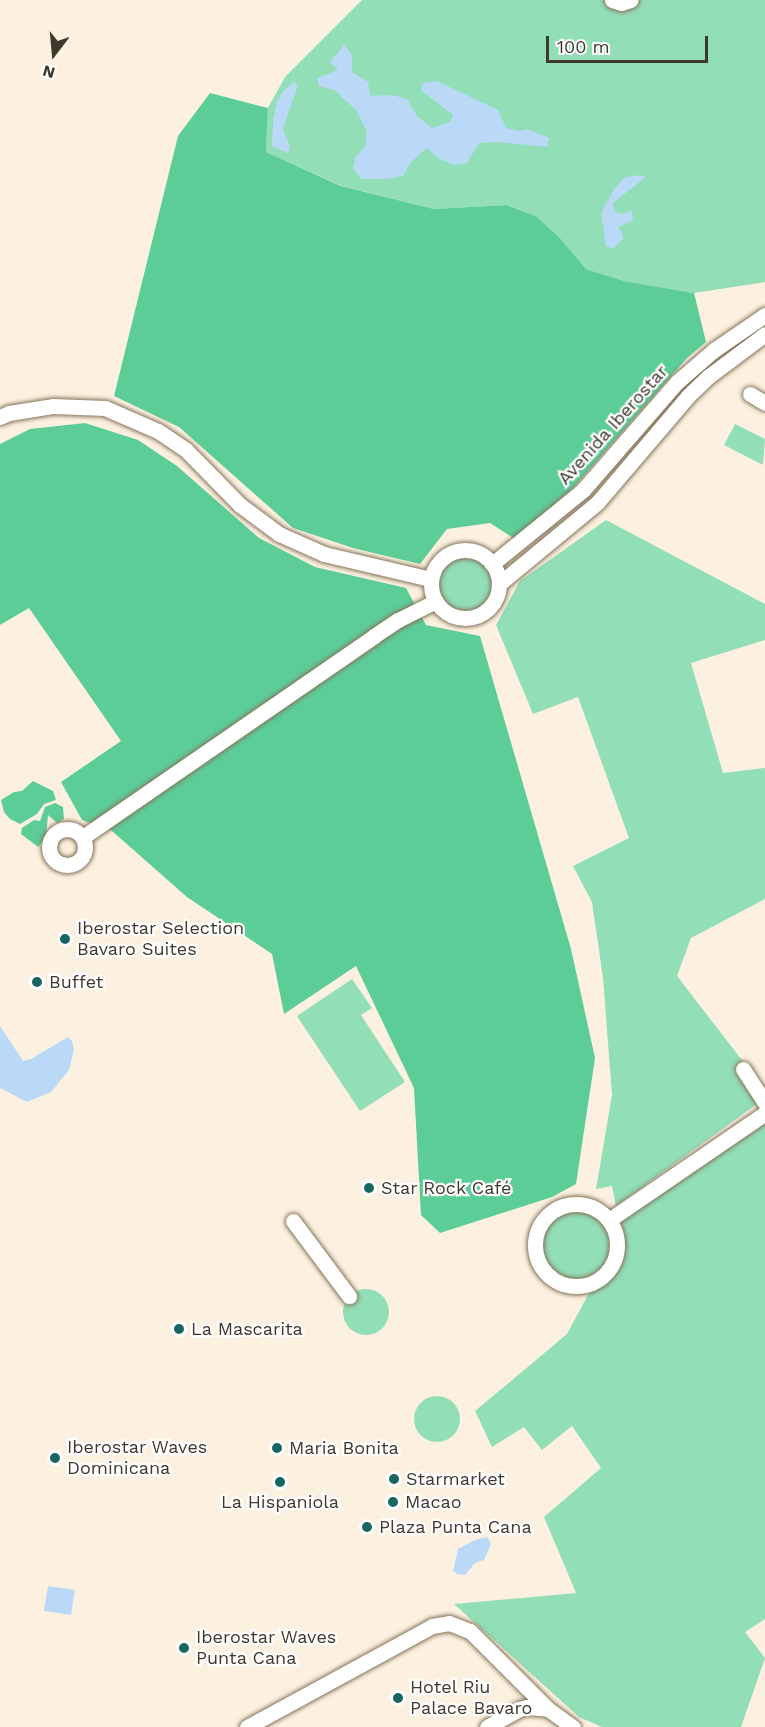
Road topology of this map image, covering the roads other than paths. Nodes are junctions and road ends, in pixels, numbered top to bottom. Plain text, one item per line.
1 (612, 0) edge
2 (631, 0) edge
3 (765, 315) edge
4 (765, 334) edge
5 (750, 394) dead end
6 (765, 403) edge
7 (0, 417) edge
8 (492, 564) junction
9 (431, 579) junction
10 (498, 584) junction
11 (436, 601) junction
12 (83, 837) dead end
13 (743, 1069) dead end
14 (765, 1104) edge
15 (765, 1113) edge
16 (609, 1220) junction
17 (293, 1221) dead end
18 (349, 1296) dead end
19 (548, 1709) junction
20 (247, 1727) edge
21 (487, 1727) edge
22 (573, 1727) edge

1 - 2 street
3 - 8 street, Avenida Iberostar
4 - 10 street, Avenida Iberostar
5 - 6 street
7 - 9 street
8 - 9 street
8 - 10 street
9 - 11 street
10 - 11 street
11 - 12 street
13 - 14 street
15 - 16 street
16 - 16 street
17 - 18 street
19 - 20 street
19 - 21 street
19 - 22 street

